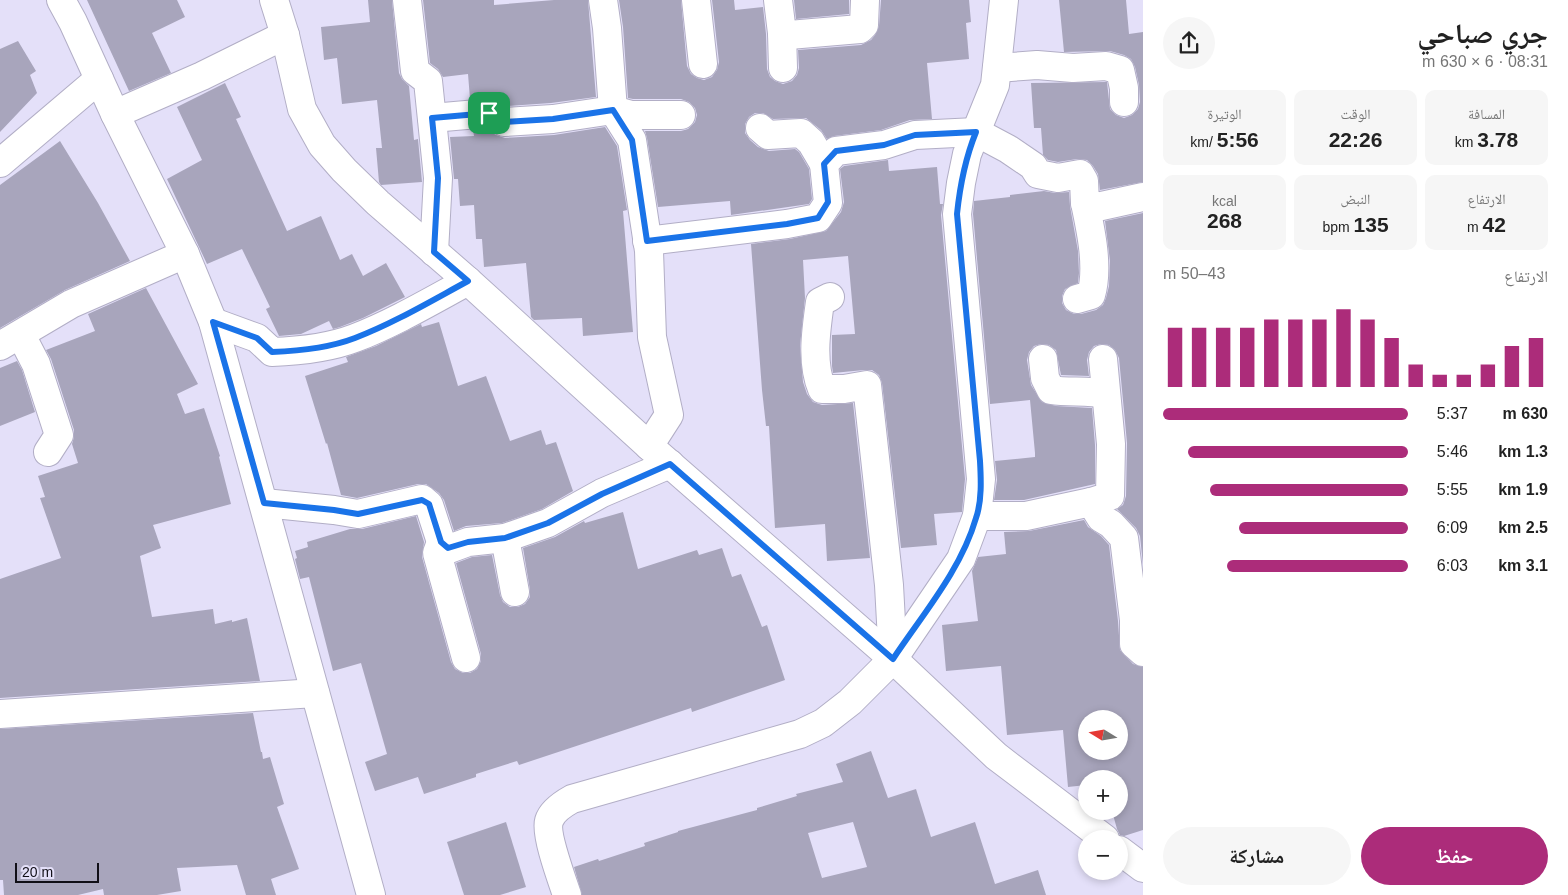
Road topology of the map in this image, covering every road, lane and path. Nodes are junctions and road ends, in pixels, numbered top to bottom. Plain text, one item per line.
1 (61, 0) edge
2 (274, 0) edge
3 (407, 0) edge
4 (603, 0) edge
5 (696, 0) edge
6 (778, 0) edge
7 (865, 0) edge
8 (1004, 0) edge
9 (782, 33) junction
10 (285, 35) junction
11 (703, 64) dead end
12 (783, 68) dead end
13 (997, 68) junction
14 (99, 79) junction
15 (1124, 102) dead end
16 (613, 110) junction
17 (115, 114) junction
18 (681, 116) dead end
19 (432, 118) junction
20 (760, 128) dead end
21 (976, 132) junction
22 (0, 163) edge
23 (824, 164) junction
24 (1143, 197) edge
25 (1085, 203) junction
26 (647, 241) junction
27 (434, 252) junction
28 (185, 254) junction
29 (468, 281) junction
30 (830, 297) dead end
31 (1077, 299) dead end
32 (213, 322) junction
33 (11, 341) edge
34 (1043, 359) dead end
35 (1103, 359) dead end
36 (1106, 394) junction
37 (649, 446) junction
38 (48, 452) dead end
39 (670, 464) junction
40 (1091, 502) junction
41 (264, 503) junction
42 (977, 516) junction
43 (505, 538) junction
44 (441, 542) junction
45 (515, 592) dead end
46 (1143, 652) edge
47 (466, 658) dead end
48 (893, 659) junction
49 (315, 693) junction
50 (0, 714) edge
51 (1092, 830) edge
52 (1128, 857) edge
53 (1143, 868) edge
54 (371, 895) edge
55 (566, 895) edge

1 - 14 street
2 - 10 street
3 - 19 street
4 - 16 street
5 - 11 street
6 - 9 street
7 - 9 street
8 - 13 street
9 - 12 street
10 - 17 street
10 - 27 street
13 - 15 street
13 - 21 street
14 - 17 street
14 - 22 street
16 - 18 street
16 - 19 street
16 - 26 street
17 - 28 street
19 - 27 street
20 - 23 street
21 - 23 street
21 - 25 street
21 - 42 street
23 - 26 street
24 - 25 street
25 - 31 street
26 - 37 street
27 - 29 street
28 - 32 street
28 - 33 street
29 - 32 street
29 - 37 street
30 - 48 street
32 - 41 street
33 - 38 street
34 - 36 street
35 - 36 street
36 - 40 street
37 - 39 street
39 - 43 street
39 - 48 street
40 - 42 street
40 - 46 street
41 - 44 street
41 - 49 street
42 - 48 street
43 - 44 street
43 - 45 street
44 - 47 street
48 - 51 street
48 - 55 street
49 - 50 street
49 - 54 street
52 - 53 street

